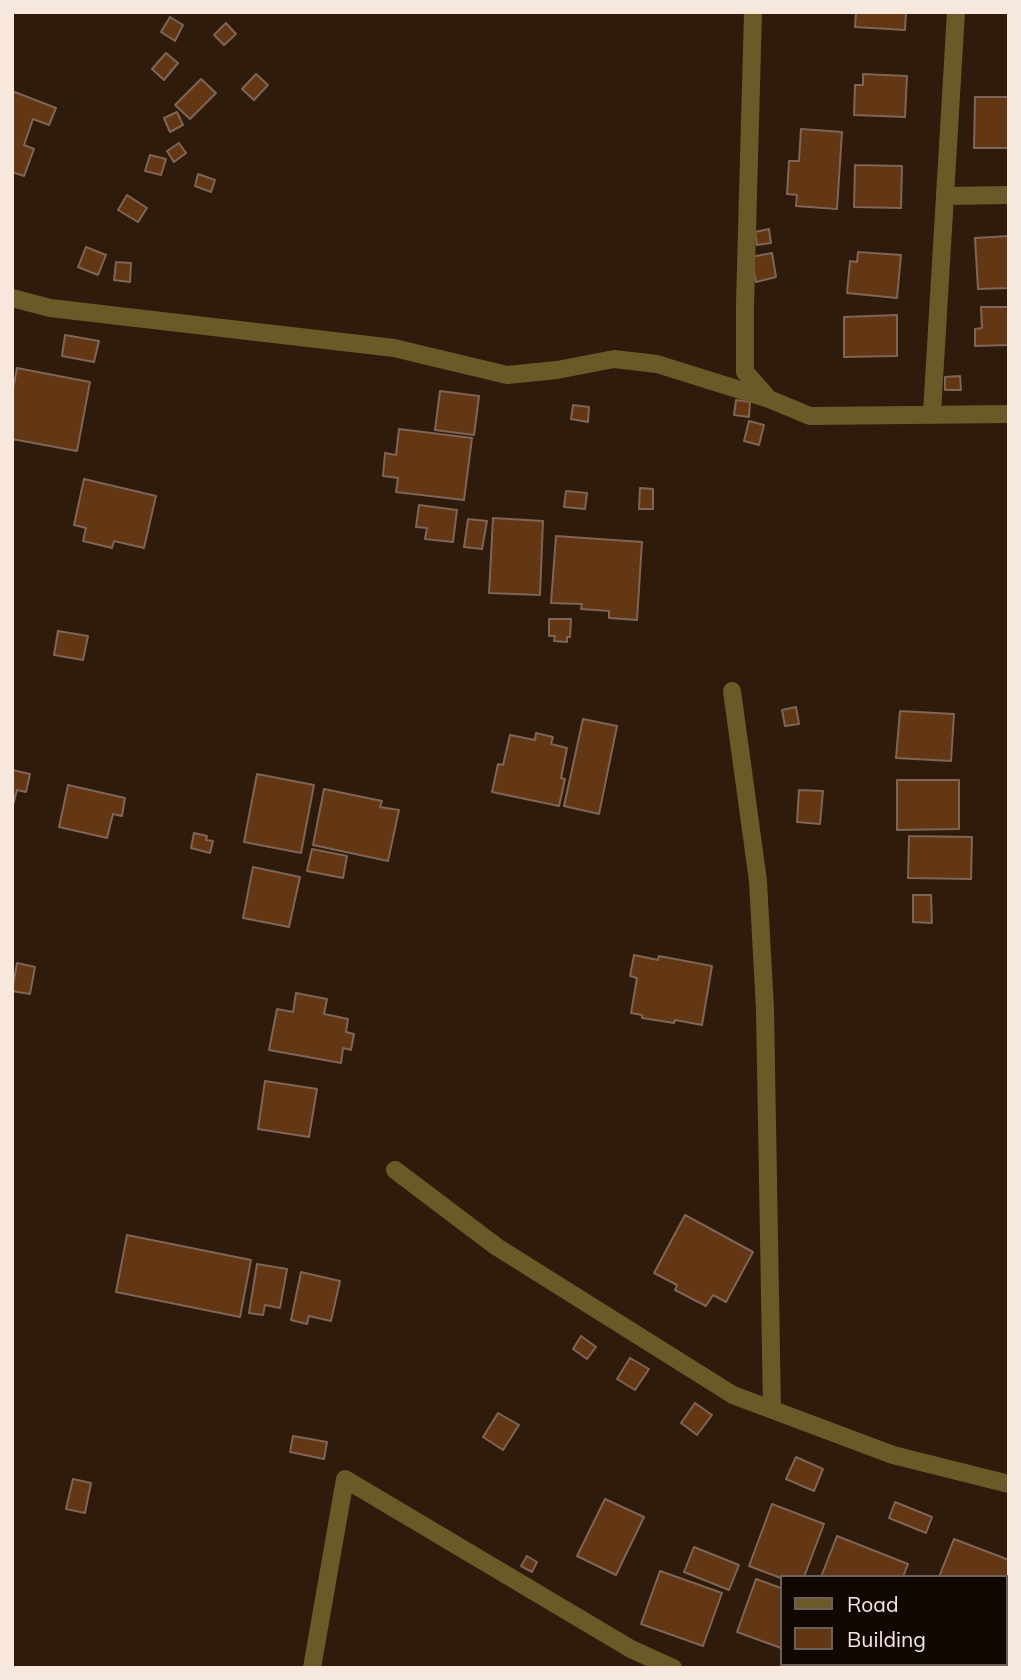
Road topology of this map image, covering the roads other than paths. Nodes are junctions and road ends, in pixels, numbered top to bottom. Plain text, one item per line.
1 (753, 12) edge
2 (956, 12) edge
3 (1009, 195) edge
4 (946, 196) junction
5 (12, 298) edge
6 (769, 398) junction
7 (932, 414) junction
8 (1009, 414) edge
9 (732, 691) dead end
10 (395, 1170) dead end
11 (772, 1409) junction
12 (1009, 1484) edge
13 (312, 1668) edge
14 (673, 1668) edge

1 - 6 street
2 - 4 street
3 - 4 street
4 - 7 street
5 - 6 street
6 - 7 street
7 - 8 street
9 - 11 street
10 - 11 street
11 - 12 street
13 - 14 street

